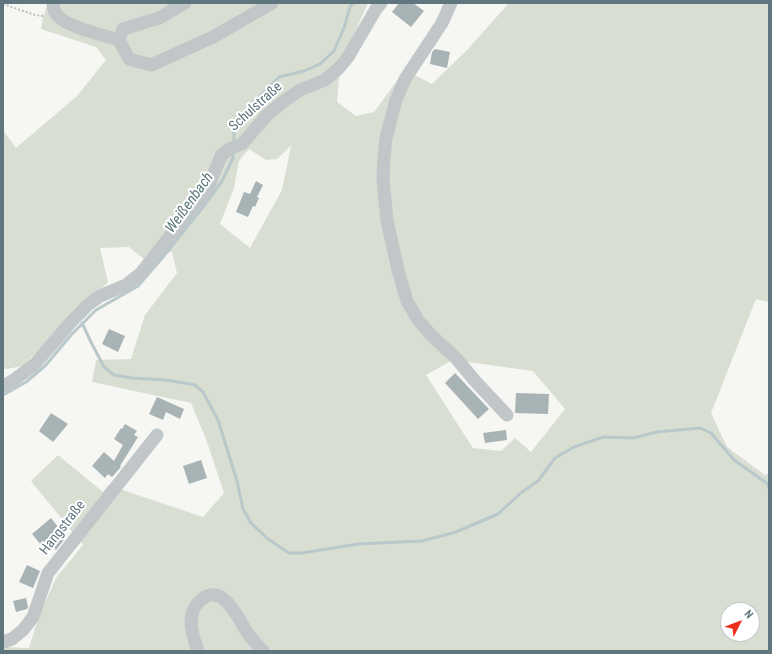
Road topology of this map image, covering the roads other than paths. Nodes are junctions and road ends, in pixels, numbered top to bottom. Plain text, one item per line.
1 (53, 3) edge
2 (185, 3) edge
3 (272, 3) edge
4 (381, 3) edge
5 (451, 3) edge
6 (119, 40) junction
7 (3, 386) edge
8 (507, 415) dead end
9 (157, 435) dead end
10 (3, 642) edge
11 (3, 646) edge
12 (5, 651) edge
13 (198, 651) edge
14 (263, 651) edge

1 - 6 street
2 - 6 street
3 - 6 street
4 - 7 street, Schulstraße
5 - 8 street
9 - 10 street, Hangstraße
11 - 12 street
13 - 14 street

